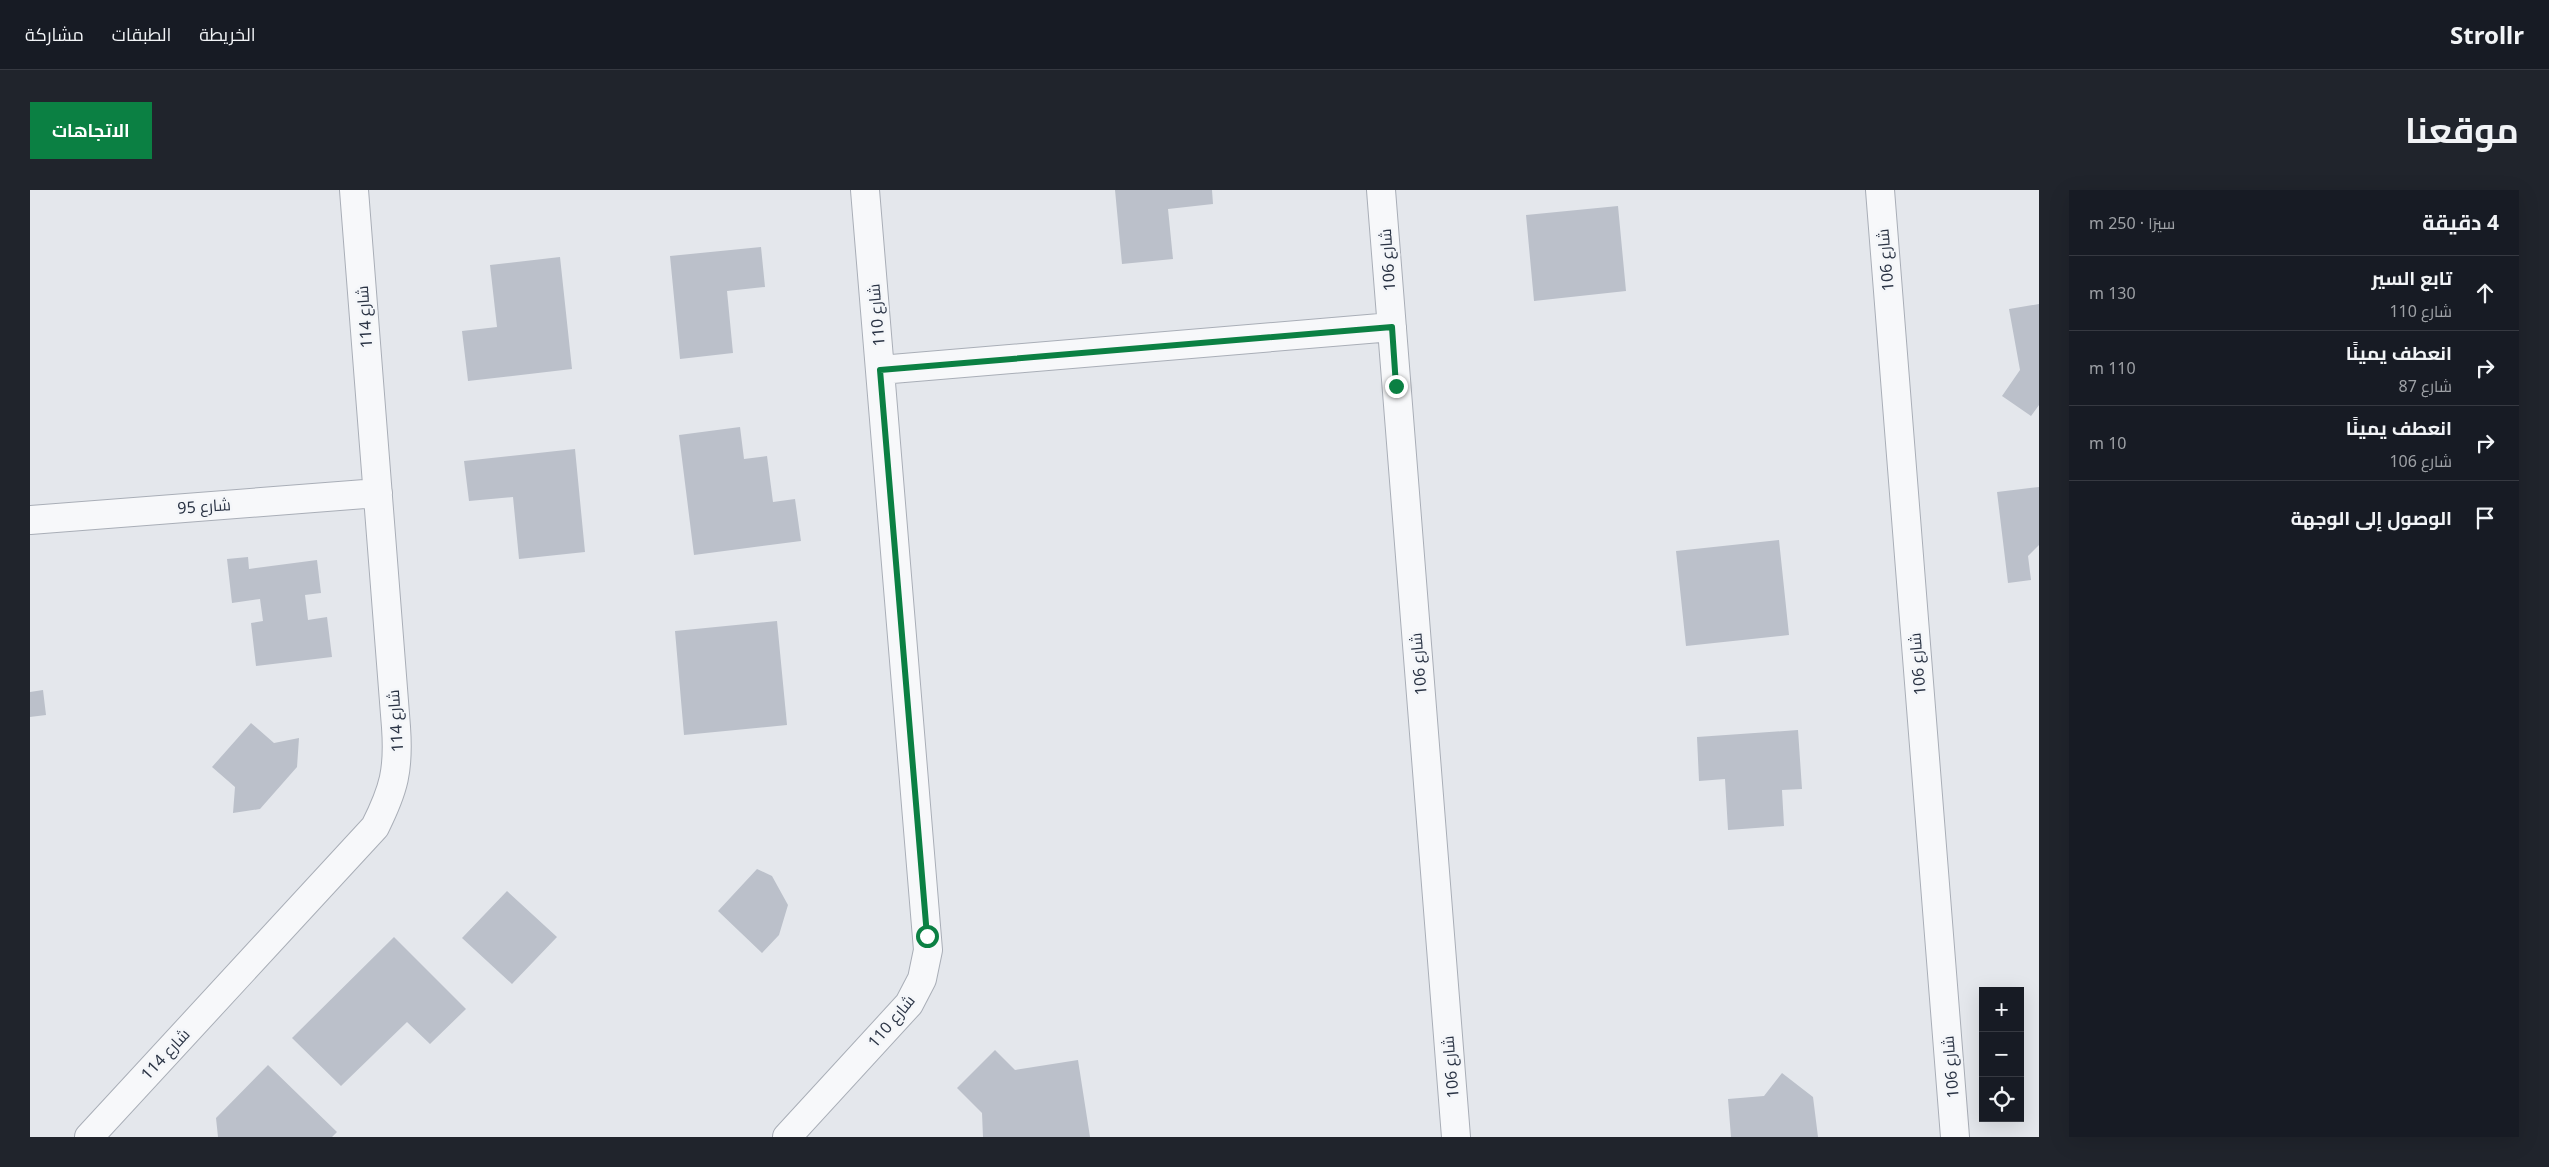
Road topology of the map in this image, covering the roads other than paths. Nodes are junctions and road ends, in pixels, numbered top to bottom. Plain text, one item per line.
1 (354, 190) edge
2 (865, 190) edge
3 (1381, 190) edge
4 (1880, 190) edge
5 (1392, 327) junction
6 (880, 370) junction
7 (378, 493) junction
8 (30, 520) edge
9 (89, 1137) edge
10 (787, 1137) edge
11 (1456, 1137) edge
12 (1955, 1137) edge

1 - 7 street, شارع 114
2 - 6 street, شارع 110
3 - 5 street, شارع 106
4 - 12 street, شارع 106
5 - 6 street
5 - 11 street, شارع 106
6 - 10 street, شارع 110
7 - 8 street, شارع 95
7 - 9 street, شارع 114

